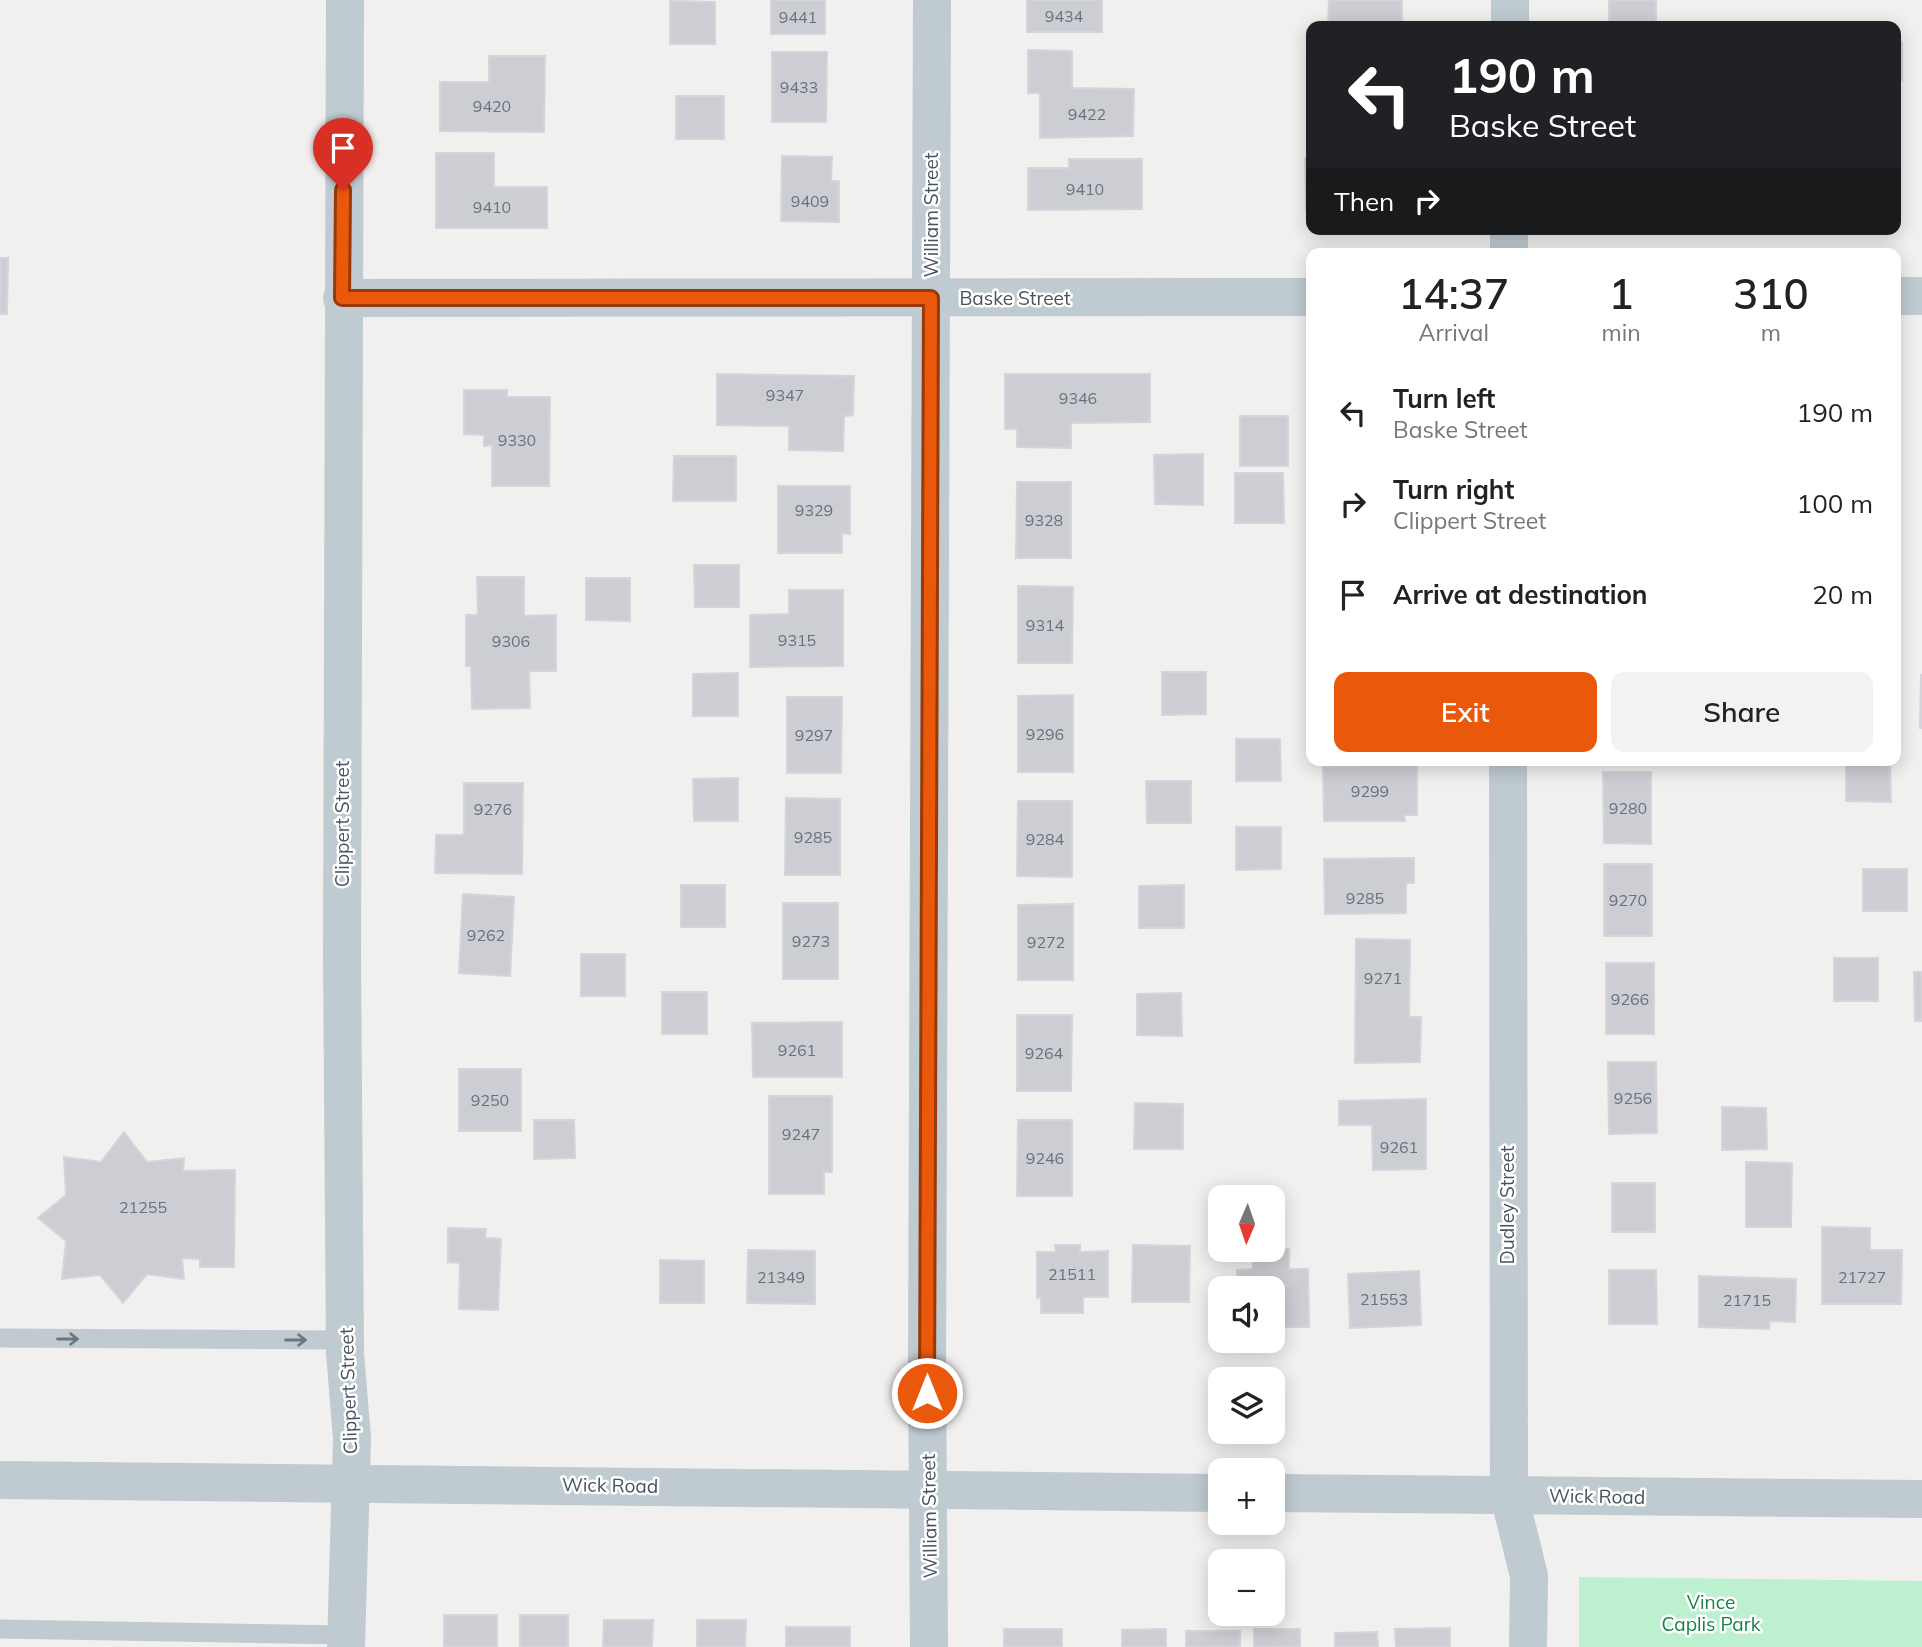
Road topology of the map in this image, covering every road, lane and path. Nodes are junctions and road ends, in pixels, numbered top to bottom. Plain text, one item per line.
1 (345, 0) edge
2 (932, 0) edge
3 (1510, 0) edge
4 (1510, 21) edge
5 (1901, 296) edge
6 (1922, 296) edge
7 (1306, 297) edge
8 (342, 298) junction
9 (931, 298) junction
10 (1508, 766) edge
11 (0, 1338) edge
12 (345, 1340) junction
13 (0, 1480) edge
14 (351, 1481) junction
15 (928, 1490) junction
16 (1208, 1493) edge
17 (1285, 1493) edge
18 (1509, 1495) junction
19 (1922, 1499) edge
20 (0, 1629) edge
21 (346, 1641) edge
22 (929, 1647) edge
23 (1528, 1647) edge

1 - 8 street, Clippert Street
2 - 9 street, William Street
3 - 4 street
5 - 6 street
7 - 9 street, Baske Street
8 - 9 street, Baske Street
8 - 12 street, Clippert Street
9 - 15 street, William Street
10 - 18 street, Dudley Street
11 -> 12 lane
12 - 14 street, Clippert Street
13 - 14 street, Wick Road
14 - 15 street, Wick Road
14 - 21 street, Clippert Street
15 - 16 street, Wick Road
15 - 22 street, William Street
17 - 18 street, Wick Road
18 - 19 street, Wick Road
18 - 23 street, Dudley Street
20 - 21 lane

